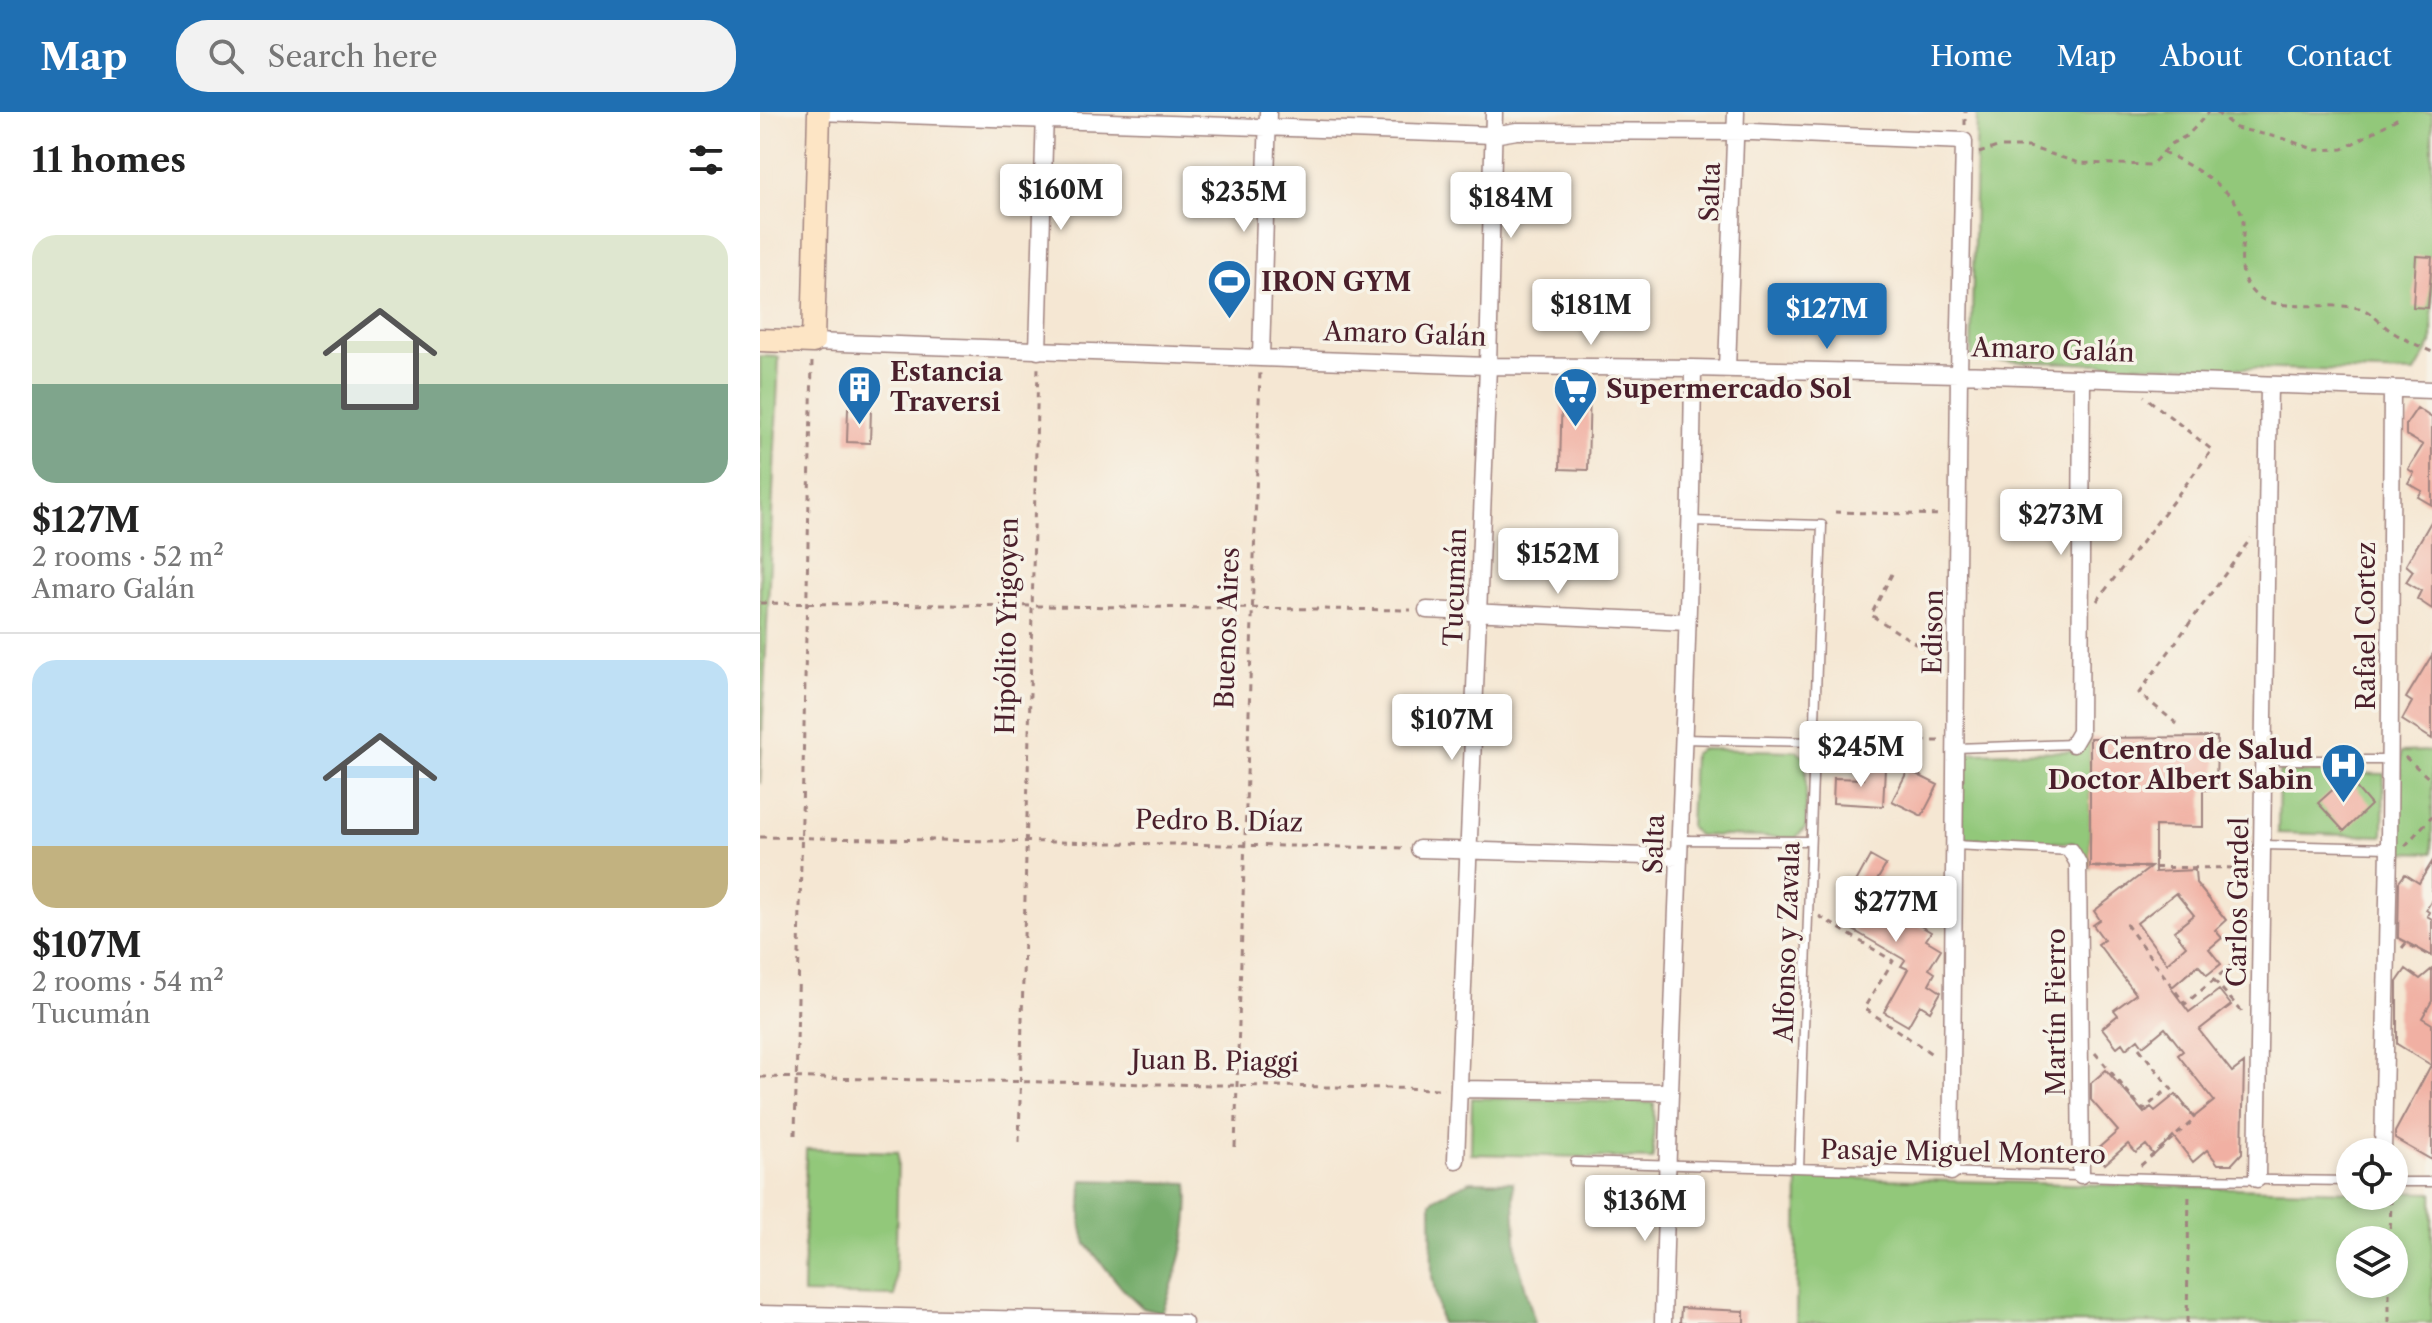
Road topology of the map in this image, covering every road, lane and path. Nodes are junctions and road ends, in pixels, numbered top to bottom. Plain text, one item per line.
1 (818, 112) edge
2 (1494, 112) edge
3 (1736, 112) edge
4 (2209, 112) edge
5 (2216, 112) edge
6 (1045, 116) edge
7 (2402, 116) dead end
8 (1267, 119) edge
9 (1735, 133) junction
10 (1493, 135) junction
11 (2163, 152) junction
12 (1964, 159) junction
13 (760, 340) edge
14 (813, 342) junction
15 (1038, 351) junction
16 (2432, 352) edge
17 (1261, 357) junction
18 (1488, 366) junction
19 (1693, 368) junction
20 (1727, 369) junction
21 (1959, 374) junction
22 (2082, 379) junction
23 (2269, 385) junction
24 (2392, 389) junction
25 (2432, 390) edge
26 (2142, 394) dead end
27 (1835, 512) dead end
28 (1945, 515) dead end
29 (1691, 521) junction
30 (2256, 531) dead end
31 (1892, 574) dead end
32 (760, 603) edge
33 (807, 603) junction
34 (1032, 605) junction
35 (1252, 607) junction
36 (2093, 607) dead end
37 (1427, 610) joint
38 (1478, 612) junction
39 (1687, 622) junction
40 (1943, 661) dead end
41 (2177, 724) dead end
42 (1683, 739) junction
43 (1825, 740) dead end
44 (1814, 742) junction
45 (1949, 744) junction
46 (2073, 744) joint
47 (2395, 756) junction
48 (2263, 760) junction
49 (2432, 781) edge
50 (2432, 816) edge
51 (760, 837) edge
52 (802, 838) junction
53 (1679, 840) junction
54 (1026, 841) junction
55 (1810, 841) junction
56 (1244, 845) junction
57 (1954, 845) junction
58 (2263, 845) junction
59 (1419, 849) joint
60 (2394, 850) junction
61 (1468, 851) junction
62 (2071, 851) joint
63 (1678, 857) junction
64 (2090, 867) dead end
65 (2251, 868) dead end
66 (1819, 916) dead end
67 (2126, 924) dead end
68 (2249, 951) dead end
69 (2398, 954) dead end
70 (2432, 957) edge
71 (2214, 980) junction
72 (2247, 1018) dead end
73 (2090, 1047) dead end
74 (2139, 1048) dead end
75 (1939, 1058) dead end
76 (760, 1077) edge
77 (796, 1078) junction
78 (1020, 1081) junction
79 (1237, 1085) junction
80 (2171, 1087) junction
81 (1459, 1089) junction
82 (1669, 1092) junction
83 (795, 1135) dead end
84 (2384, 1138) edge
85 (1019, 1142) dead end
86 (1235, 1147) dead end
87 (1456, 1160) dead end
88 (1575, 1162) dead end
89 (1666, 1164) junction
90 (2140, 1166) dead end
91 (1799, 1168) junction
92 (1951, 1172) junction
93 (2081, 1175) junction
94 (2189, 1179) junction
95 (2257, 1179) junction
96 (2336, 1181) edge
97 (2408, 1182) edge
98 (2432, 1182) edge
99 (2389, 1298) edge
100 (760, 1314) edge
101 (876, 1320) edge
102 (1184, 1323) edge
103 (1663, 1323) edge
104 (2187, 1323) edge
105 (2389, 1323) edge

1 - 6 street
1 - 14 street
2 - 10 street, Tucumán
3 - 9 street, Salta
4 - 11 path
5 - 7 path
6 - 8 street
6 - 15 street
8 - 10 street
8 - 17 street
9 - 10 street
9 - 12 street, Edison
9 - 20 street, Salta
10 - 18 street, Tucumán
11 - 12 path
11 - 16 path
12 - 21 street, Edison
13 - 14 street, Amaro Galán
14 - 15 street, Amaro Galán
14 - 33 path
15 - 17 street, Amaro Galán
15 - 34 path, Hipólito Yrigoyen
17 - 18 street, Amaro Galán
17 - 35 path, Buenos Aires
18 - 19 street, Amaro Galán
18 - 38 street, Tucumán
19 - 20 street, Amaro Galán
19 - 29 street, Salta
20 - 21 street, Amaro Galán
21 - 22 street, Amaro Galán
21 - 45 street, Edison
22 - 23 street, Amaro Galán
22 - 46 street
23 - 24 street, Amaro Galán
23 - 48 street, Carlos Gardel
24 - 25 street, Amaro Galán
24 - 47 street, Rafael Cortez
26 - 36 path
27 - 28 path
29 - 39 street, Salta
29 - 44 lane, Alfonso y Zavala
30 - 41 path
31 - 40 path
32 - 33 path
33 - 34 path
33 - 52 path
34 - 35 path
34 - 54 path, Hipólito Yrigoyen
35 - 37 path
35 - 56 path, Buenos Aires
37 - 38 street
38 - 39 street
38 - 61 street, Tucumán
39 - 42 street, Salta
42 - 44 lane
42 - 53 street, Salta
43 - 45 path
44 - 55 lane, Alfonso y Zavala
45 - 46 lane
45 - 57 street, Edison
47 - 48 lane
47 - 49 path
47 - 60 street, Rafael Cortez
48 - 58 street, Carlos Gardel
50 - 60 path
51 - 52 path, Pedro B. Díaz
52 - 54 path, Pedro B. Díaz
52 - 77 path
53 - 55 lane
53 - 63 street, Salta
54 - 56 path, Pedro B. Díaz
54 - 78 path, Hipólito Yrigoyen
55 - 91 lane, Alfonso y Zavala
56 - 59 path, Pedro B. Díaz
56 - 79 path, Buenos Aires
57 - 62 lane
57 - 92 street, Edison
58 - 60 lane
58 - 95 street, Carlos Gardel
59 - 61 street
60 - 84 street, Rafael Cortez
61 - 63 street
61 - 81 street, Tucumán
62 - 93 street, Martín Fierro
63 - 82 street, Salta
64 - 65 path
66 - 75 path
67 - 71 path
68 - 71 path
69 - 70 path
71 - 72 path
73 - 80 path
74 - 80 path
76 - 77 path, Juan B. Piaggi
77 - 78 path, Juan B. Piaggi
77 - 83 path
78 - 79 path, Juan B. Piaggi
78 - 85 path, Hipólito Yrigoyen
79 - 81 path, Juan B. Piaggi
79 - 86 path, Buenos Aires
80 - 90 path
81 - 82 street
81 - 87 street, Tucumán
82 - 89 street, Salta
88 - 89 lane, Pasaje Miguel Montero
89 - 91 lane, Pasaje Miguel Montero
89 - 103 street, Salta
91 - 92 lane, Pasaje Miguel Montero
92 - 93 lane, Pasaje Miguel Montero
93 - 94 lane, Pasaje Miguel Montero
94 - 95 lane, Pasaje Miguel Montero
94 - 104 path
95 - 96 lane, Pasaje Miguel Montero
97 - 98 lane
99 - 105 path
100 - 101 street
101 - 102 street

